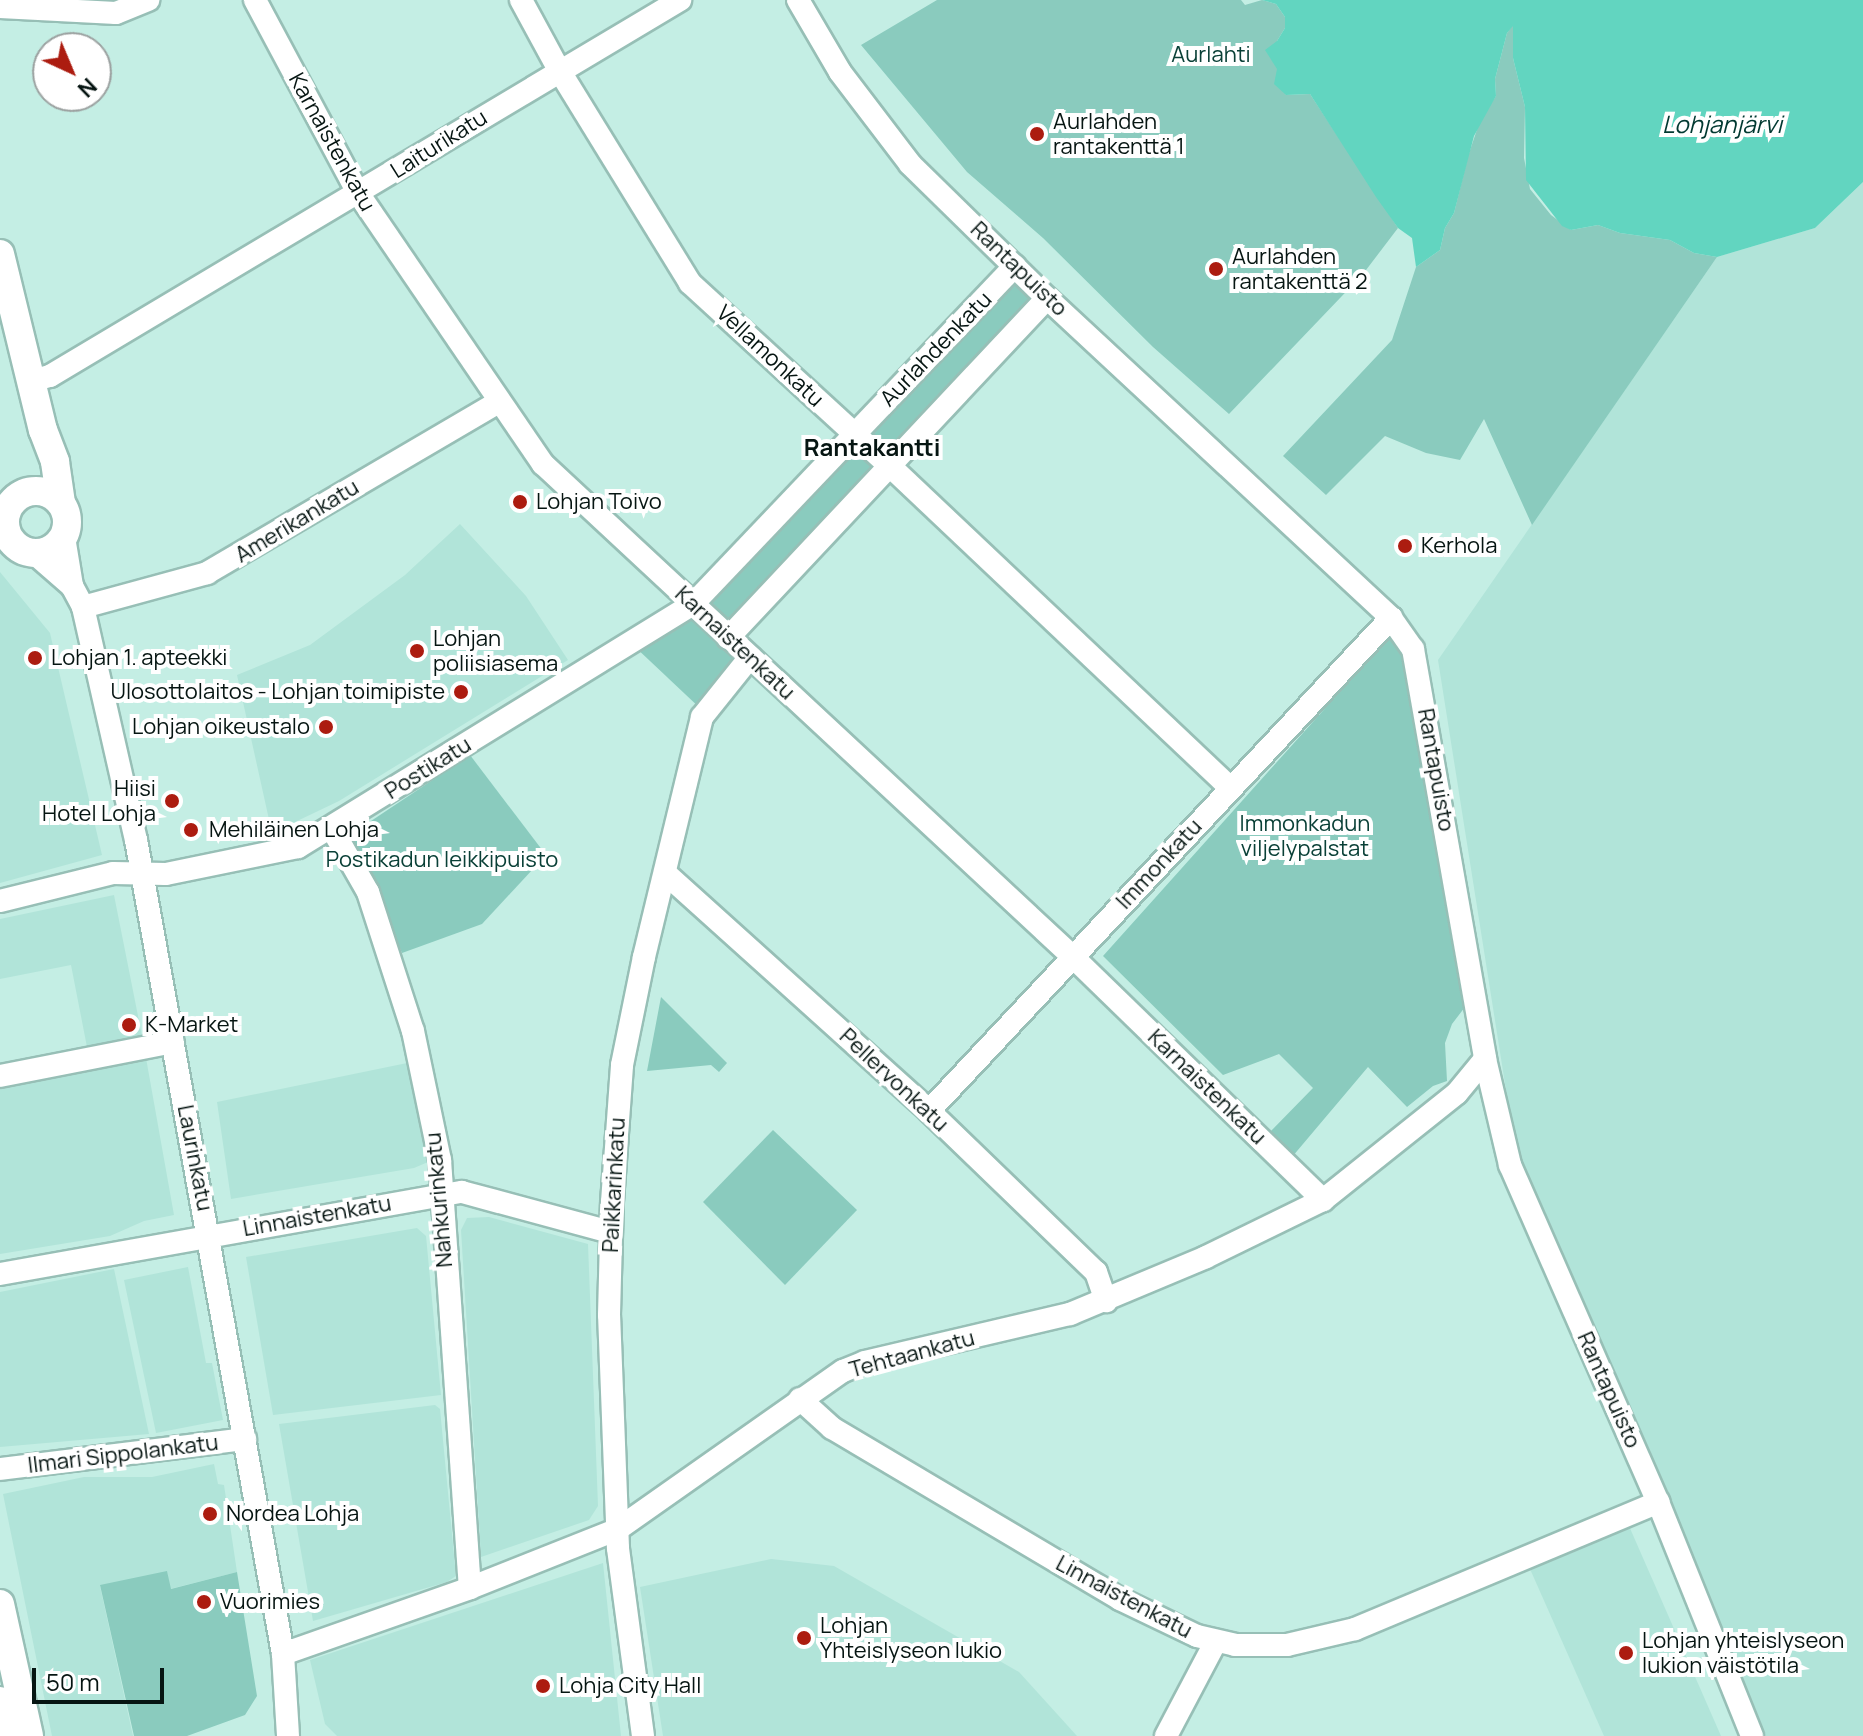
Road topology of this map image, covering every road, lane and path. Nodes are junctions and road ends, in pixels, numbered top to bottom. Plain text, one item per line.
1 (149, 0) edge
2 (255, 0) edge
3 (521, 0) edge
4 (680, 0) edge
5 (798, 0) edge
6 (0, 7) edge
7 (559, 70) junction
8 (358, 193) junction
9 (0, 254) edge
10 (1015, 266) junction
11 (1047, 298) junction
12 (32, 381) junction
13 (498, 402) junction
14 (43, 430) junction
15 (855, 435) junction
16 (890, 466) junction
17 (13, 501) edge
18 (61, 503) junction
19 (64, 537) junction
20 (5, 539) edge
21 (35, 554) junction
22 (72, 586) junction
23 (692, 605) junction
24 (83, 607) junction
25 (1391, 618) junction
26 (728, 638) junction
27 (750, 657) junction
28 (1229, 787) junction
29 (332, 829) junction
30 (665, 873) junction
31 (143, 876) junction
32 (0, 901) edge
33 (1073, 957) junction
34 (173, 1042) junction
35 (1485, 1059) junction
36 (0, 1076) edge
37 (929, 1111) junction
38 (440, 1194) junction
39 (1323, 1200) junction
40 (610, 1232) junction
41 (210, 1236) junction
42 (0, 1274) edge
43 (1106, 1301) junction
44 (800, 1399) junction
45 (245, 1439) junction
46 (0, 1469) edge
47 (1658, 1502) junction
48 (618, 1529) junction
49 (470, 1588) junction
50 (0, 1604) edge
51 (1216, 1641) junction
52 (283, 1654) junction
53 (0, 1701) edge
54 (5, 1736) edge
55 (29, 1736) edge
56 (288, 1736) edge
57 (643, 1736) edge
58 (1166, 1736) edge
59 (1752, 1736) edge

1 - 6 street
2 - 8 street, Karnaistenkatu
3 - 7 street, Vellamonkatu
4 - 7 street, Laiturikatu
5 - 10 street, Rantapuisto
7 - 8 street, Laiturikatu
7 - 15 street, Vellamonkatu
8 - 12 street, Laiturikatu
8 - 13 street, Karnaistenkatu
9 - 12 main road
10 - 11 street, Rantapuisto
10 - 15 street, Aurlahdenkatu
11 - 16 street, Aurlahdenkatu
11 - 25 street, Rantapuisto
12 - 14 main road
13 - 23 street, Karnaistenkatu
13 - 24 street, Amerikankatu
14 - 17 main road
14 - 18 main road
15 - 16 street, Vellamonkatu
15 - 23 street, Aurlahdenkatu
16 - 26 street, Aurlahdenkatu
16 - 28 street, Vellamonkatu
17 - 18 main road
17 - 20 main road
18 - 19 main road
19 - 21 main road
19 - 22 street, Laurinkatu
20 - 21 main road
21 - 22 street, Laurinkatu
22 - 24 street, Laurinkatu
23 - 26 street, Karnaistenkatu
23 - 29 street, Postikatu
24 - 31 street, Laurinkatu
25 - 28 street, Immonkatu
25 - 35 street, Rantapuisto
26 - 27 street, Karnaistenkatu
27 - 30 street, Paikkarinkatu
27 - 33 street, Karnaistenkatu
28 - 33 street, Immonkatu
29 - 31 street, Postikatu
29 - 38 street, Nahkurinkatu
30 - 37 street, Pellervonkatu
30 - 40 street, Paikkarinkatu
31 - 32 street, Postikatu
31 - 34 street, Laurinkatu
33 - 37 street, Immonkatu
33 - 39 street, Karnaistenkatu
34 - 36 street
34 - 41 street, Laurinkatu
35 - 39 street, Tehtaankatu
35 - 47 street, Rantapuisto
37 - 43 street, Pellervonkatu
38 - 40 street, Linnaistenkatu
38 - 41 street, Linnaistenkatu
38 - 49 street, Nahkurinkatu
39 - 43 street, Tehtaankatu
40 - 48 street, Paikkarinkatu
41 - 42 street, Linnaistenkatu
41 - 45 street, Laurinkatu
43 - 44 street, Tehtaankatu
44 - 48 street, Tehtaankatu
44 - 51 street, Linnaistenkatu
45 - 46 street, Ilmari Sippolankatu
45 - 52 street, Laurinkatu
47 - 51 street, Linnaistenkatu
47 - 59 street, Rantapuisto
48 - 49 street, Tehtaankatu
48 - 57 street, Paikkarinkatu
49 - 52 street, Tehtaankatu
50 - 55 main road
51 - 58 street
52 - 56 street, Laurinkatu
53 - 54 main road

